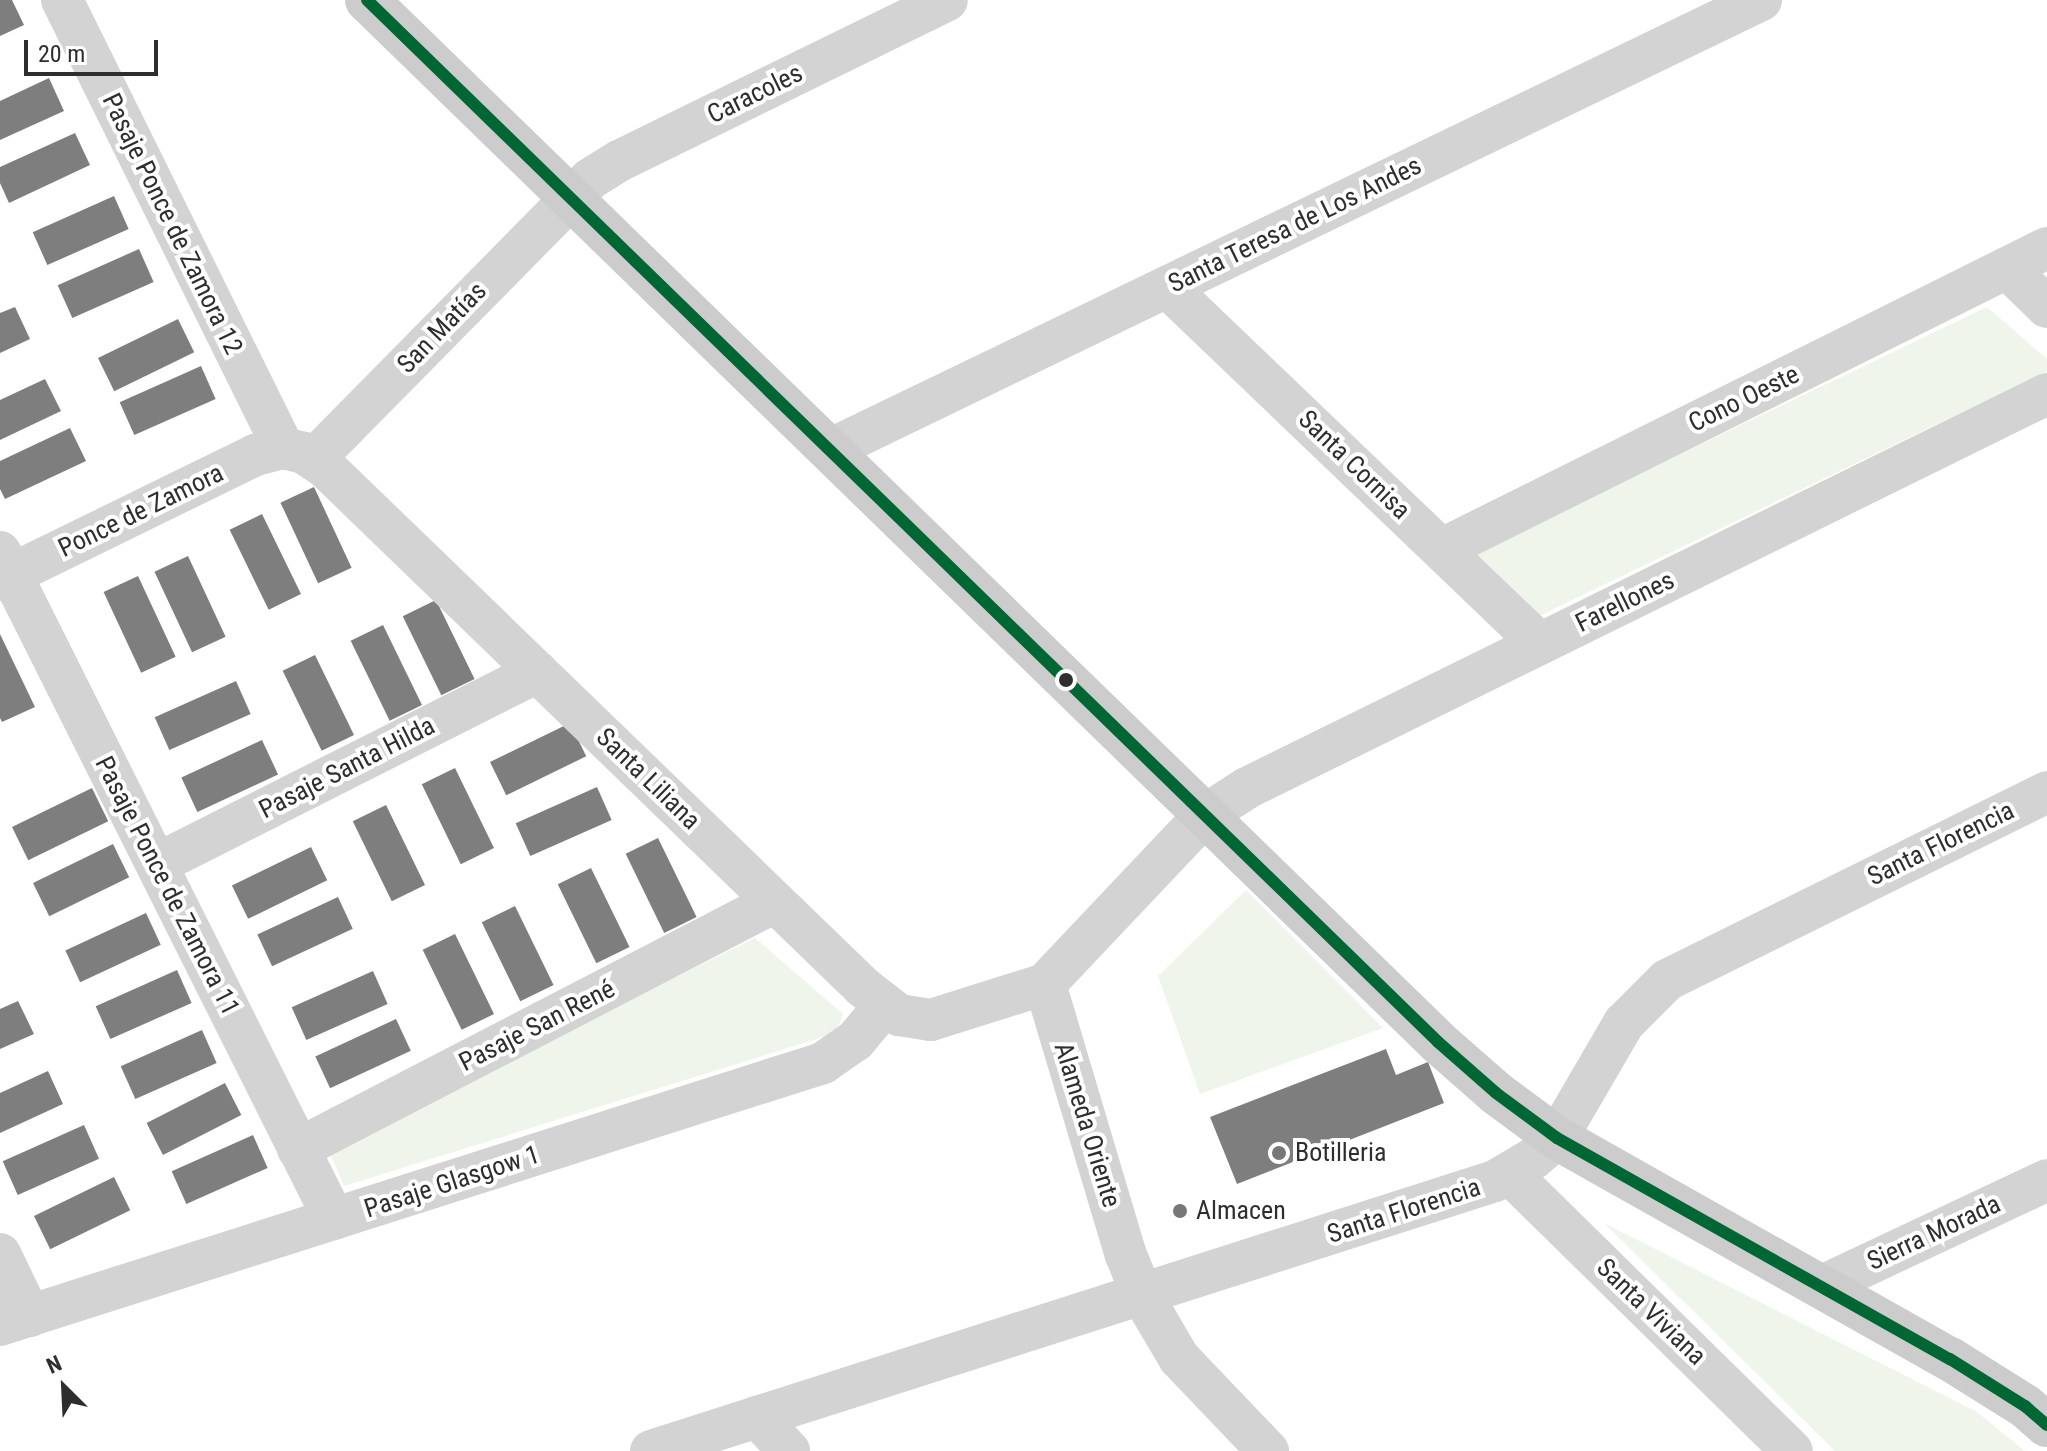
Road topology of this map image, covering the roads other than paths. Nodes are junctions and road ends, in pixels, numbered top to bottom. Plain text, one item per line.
1 (62, 0) edge
2 (367, 0) edge
3 (947, 0) edge
4 (1745, 3) edge
5 (888, 12) edge
6 (570, 197) junction
7 (2047, 248) edge
8 (2007, 268) junction
9 (1167, 287) junction
10 (2047, 307) edge
11 (2047, 394) edge
12 (829, 450) junction
13 (298, 453) junction
14 (1442, 549) junction
15 (4, 569) edge
16 (1540, 644) junction
17 (537, 672) junction
18 (2047, 792) edge
19 (1205, 815) junction
20 (157, 864) junction
21 (775, 902) junction
22 (1045, 984) junction
23 (884, 1006) junction
24 (1557, 1138) junction
25 (298, 1149) junction
26 (1510, 1174) junction
27 (2047, 1180) edge
28 (334, 1219) junction
29 (0, 1254) edge
30 (1820, 1287) junction
31 (1142, 1295) junction
32 (15, 1321) edge
33 (2040, 1409) edge
34 (757, 1417) junction
35 (651, 1451) edge
36 (789, 1451) edge
37 (1268, 1451) edge
38 (1792, 1451) edge

1 - 13 street, Pasaje Ponce de Zamora 12
2 - 6 street
3 - 5 street, Caracoles
4 - 9 street, Santa Teresa de Los Andes
5 - 6 street, Caracoles
6 - 12 street
6 - 13 street, San Matías
7 - 8 street, Cono Oeste
8 - 10 street
8 - 14 street, Cono Oeste
9 - 12 street, Santa Teresa de Los Andes
9 - 14 street, Santa Cornisa
11 - 16 street, Farellones
12 - 19 street
13 - 15 street, Ponce de Zamora
13 - 17 street, Santa Liliana
14 - 16 street, Santa Cornisa
15 - 20 street, Pasaje Ponce de Zamora 11
16 - 19 street, Farellones
17 - 20 street, Pasaje Santa Hilda
17 - 21 street, Santa Liliana
18 - 24 street, Santa Florencia
19 - 22 street
19 - 24 street
20 - 25 street, Pasaje Ponce de Zamora 11
21 - 23 street, Santa Liliana
21 - 25 street, Pasaje San René
22 - 23 street, Santa Liliana
22 - 31 street, Alameda Oriente
23 - 28 street, Pasaje Glasgow 1
24 - 26 street, Santa Florencia
24 - 30 street
25 - 28 street, Pasaje Ponce de Zamora 11
26 - 31 street, Santa Florencia
26 - 38 street, Santa Viviana
27 - 30 street, Sierra Morada
28 - 32 street, Pasaje Glasgow 1
29 - 32 street
30 - 33 street
31 - 34 street, Santa Florencia
31 - 37 street, Alameda Oriente
34 - 35 street, Santa Florencia
34 - 36 street

